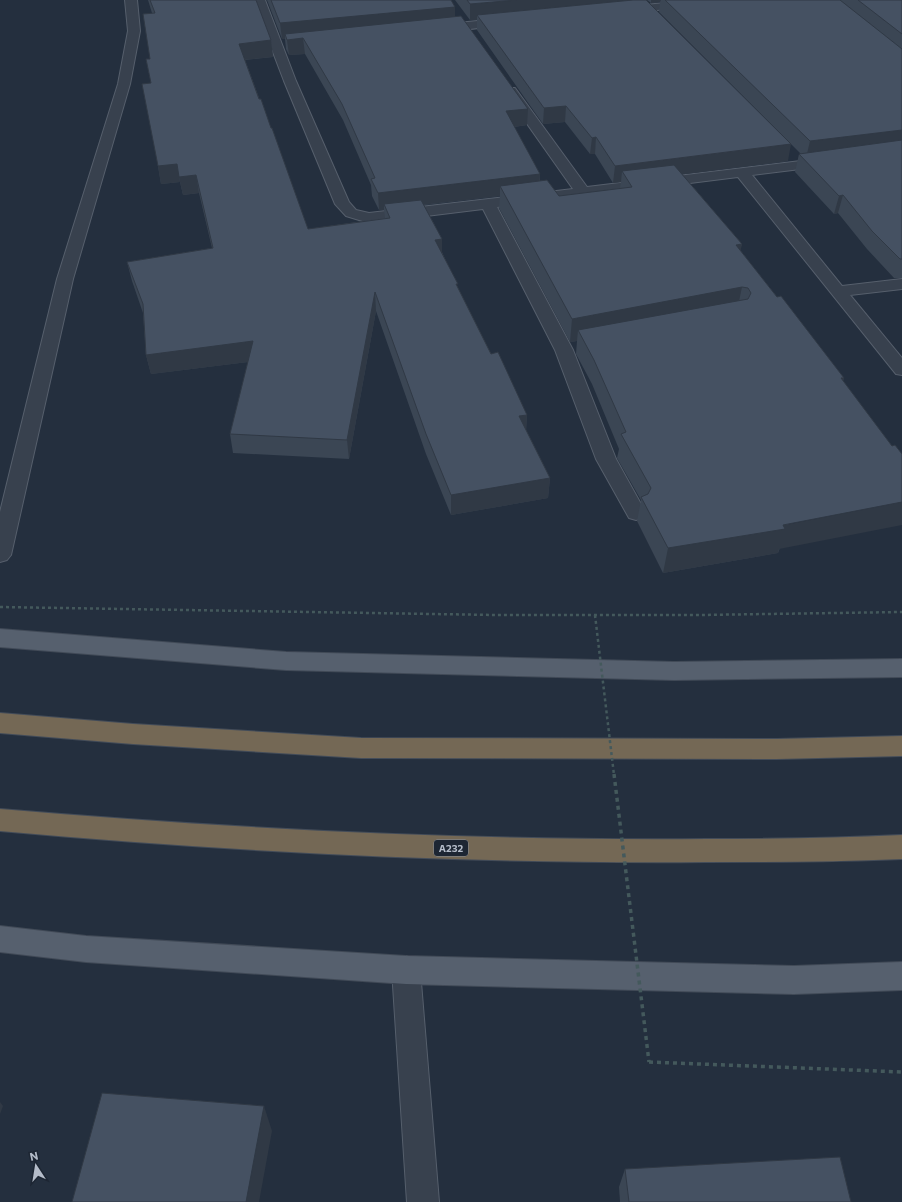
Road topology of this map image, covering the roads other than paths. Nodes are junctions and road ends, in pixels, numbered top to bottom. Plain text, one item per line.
1 (118, 0) edge
2 (131, 0) edge
3 (259, 0) edge
4 (732, 0) edge
5 (643, 4) edge
6 (617, 11) edge
7 (455, 13) edge
8 (659, 19) edge
9 (518, 21) edge
10 (464, 26) junction
11 (425, 30) edge
12 (473, 39) edge
13 (501, 77) edge
14 (791, 154) edge
15 (840, 160) edge
16 (802, 165) junction
17 (742, 173) junction
18 (583, 192) junction
19 (488, 204) junction
20 (902, 284) edge
21 (838, 291) junction
22 (902, 370) edge
23 (636, 513) dead end
24 (0, 555) edge
25 (0, 638) edge
26 (902, 668) edge
27 (0, 723) edge
28 (902, 746) edge
29 (0, 820) edge
30 (902, 847) edge
31 (0, 939) edge
32 (406, 970) junction
33 (902, 976) edge
34 (423, 1202) edge

1 - 2 street
2 - 24 street
3 - 19 street
4 - 5 street
5 - 6 street
5 - 8 street
7 - 10 street
9 - 10 street
10 - 11 street
10 - 12 street
13 - 18 street
14 - 16 street
15 - 16 street
16 - 17 street
17 - 18 street
17 - 21 street
18 - 19 street
19 - 23 street
20 - 21 street
21 - 22 street
25 - 26 main road
27 - 28 highway
29 - 30 highway, A232
31 - 32 main road
32 - 33 main road
32 - 34 street

